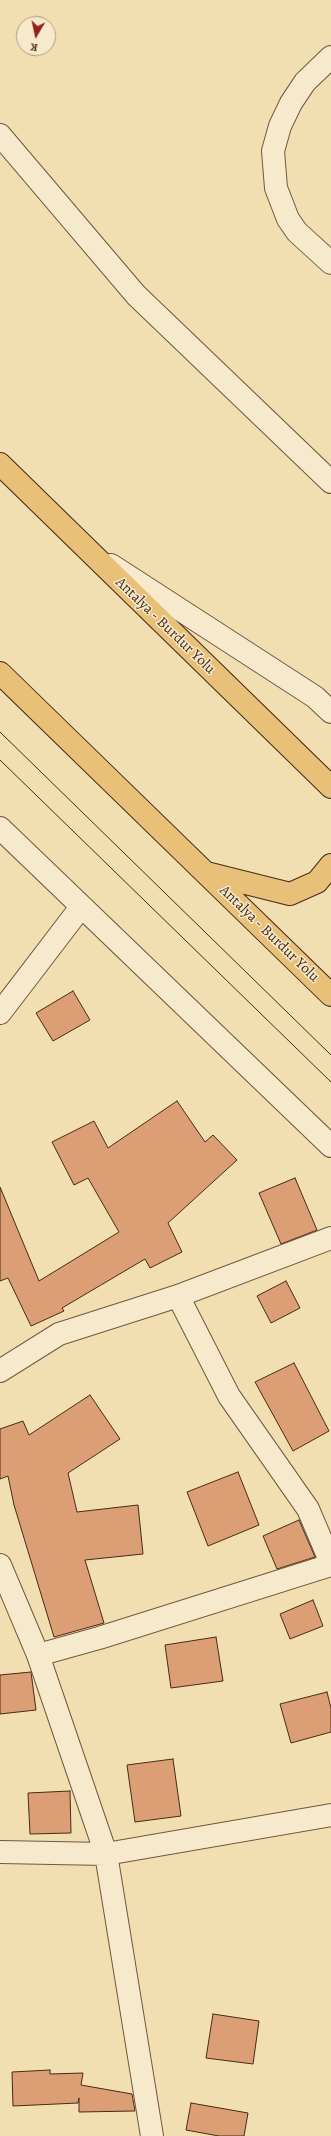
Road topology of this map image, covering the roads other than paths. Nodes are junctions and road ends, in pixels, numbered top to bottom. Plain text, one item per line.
1 (331, 57) edge
2 (0, 135) edge
3 (331, 263) edge
4 (0, 464) edge
5 (331, 482) edge
6 (89, 551) junction
7 (0, 673) edge
8 (331, 712) edge
9 (331, 787) edge
10 (0, 828) edge
11 (331, 866) edge
12 (205, 872) junction
13 (81, 908) junction
14 (331, 995) edge
15 (0, 1014) edge
16 (331, 1146) edge
17 (331, 1238) edge
18 (178, 1296) junction
19 (0, 1371) edge
20 (331, 1564) edge
21 (0, 1565) edge
22 (38, 1655) junction
23 (331, 1815) edge
24 (0, 1852) edge
25 (106, 1854) junction
26 (152, 2136) edge

1 - 3 street
2 - 5 street
4 - 6 highway, Antalya - Burdur Yolu
6 - 8 street
6 - 9 highway, Antalya - Burdur Yolu
7 - 12 highway, Antalya - Burdur Yolu
10 - 13 street
11 - 12 highway
12 - 14 highway, Antalya - Burdur Yolu
13 - 15 street
13 - 16 street
17 - 18 street
18 - 19 street
18 - 20 street
20 - 22 street
21 - 22 street
22 - 25 street
23 - 25 street
24 - 25 street
25 - 26 street

